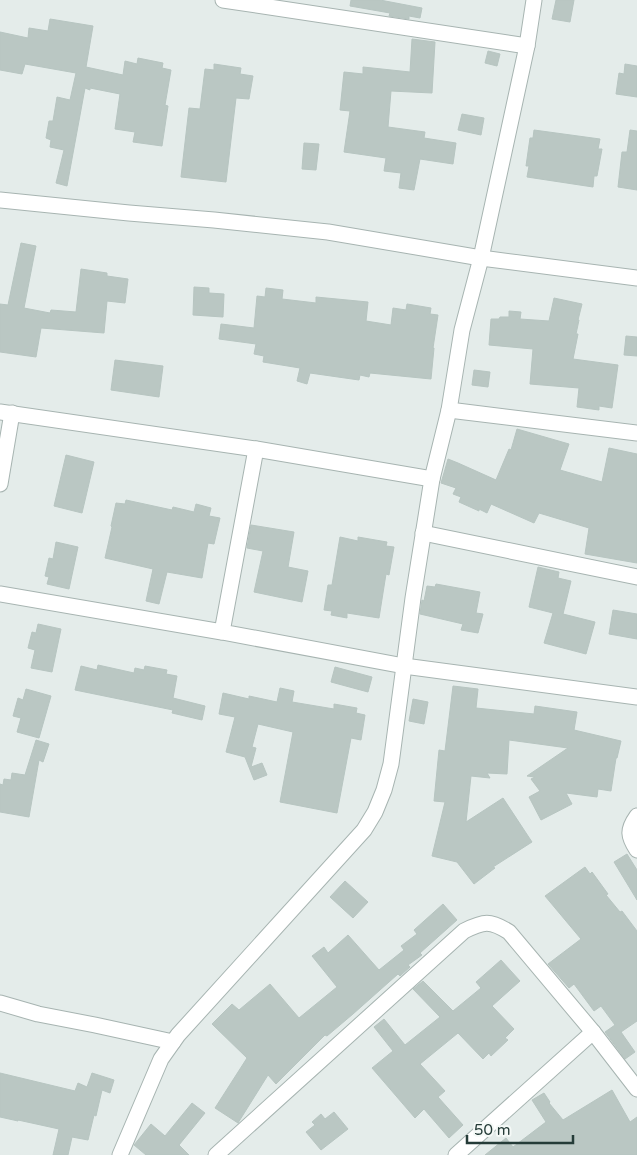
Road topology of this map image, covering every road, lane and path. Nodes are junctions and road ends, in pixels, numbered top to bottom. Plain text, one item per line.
1 (223, 0) edge
2 (534, 0) edge
3 (527, 46) junction
4 (0, 200) edge
5 (481, 258) junction
6 (637, 278) edge
7 (449, 410) junction
8 (6, 412) edge
9 (637, 434) edge
10 (256, 449) junction
11 (432, 479) junction
12 (0, 484) edge
13 (423, 533) junction
14 (637, 577) edge
15 (0, 594) edge
16 (222, 632) junction
17 (404, 666) junction
18 (637, 697) edge
19 (637, 816) edge
20 (637, 850) edge
21 (0, 1003) edge
22 (593, 1032) junction
23 (174, 1042) junction
24 (637, 1089) edge
25 (120, 1155) edge
26 (216, 1155) edge
27 (456, 1155) edge

1 - 3 street
2 - 3 street
3 - 5 street
4 - 5 street
5 - 6 street
5 - 7 street
7 - 9 street
7 - 11 street
8 - 10 street
8 - 12 street
10 - 11 street
10 - 16 street
11 - 13 street
13 - 14 street
13 - 17 street
15 - 16 street
16 - 17 street
17 - 18 street
17 - 23 street
19 - 20 street
21 - 23 street
22 - 24 street
22 - 26 street
22 - 27 street
23 - 25 street

